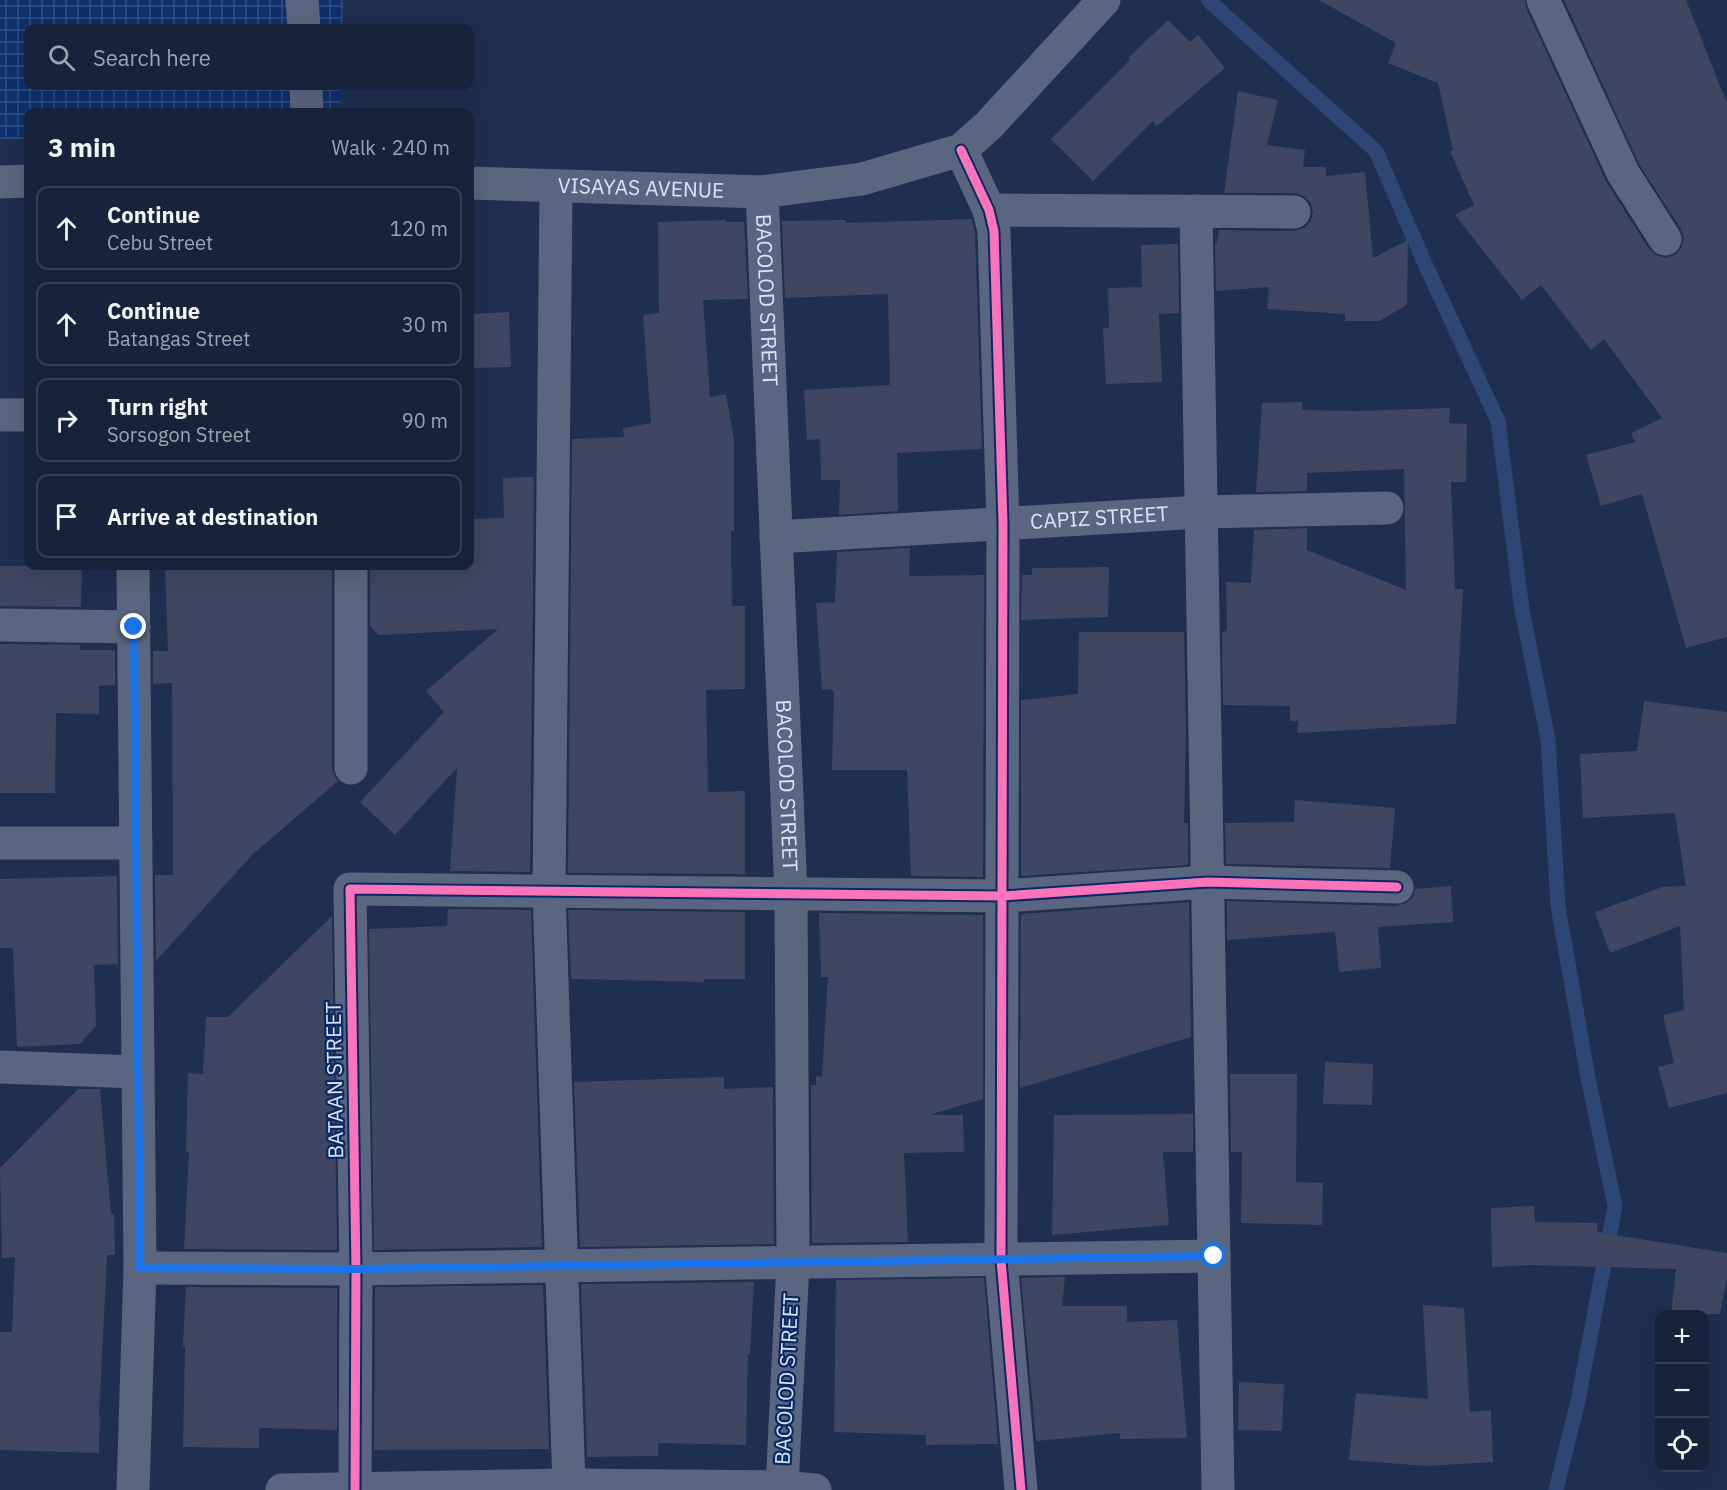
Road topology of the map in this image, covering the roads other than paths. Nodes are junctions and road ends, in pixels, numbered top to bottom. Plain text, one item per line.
1 (302, 0) edge
2 (1104, 0) edge
3 (1543, 0) edge
4 (304, 24) edge
5 (306, 90) edge
6 (307, 108) edge
7 (961, 150) junction
8 (24, 181) edge
9 (0, 182) edge
10 (474, 183) edge
11 (556, 186) junction
12 (762, 192) junction
13 (989, 210) junction
14 (1196, 211) junction
15 (1294, 212) dead end
16 (1665, 238) dead end
17 (0, 415) edge
18 (24, 416) edge
19 (1387, 508) dead end
20 (1202, 512) junction
21 (1003, 524) junction
22 (776, 537) junction
23 (133, 570) edge
24 (351, 570) edge
25 (0, 625) edge
26 (134, 627) junction
27 (351, 768) dead end
28 (0, 843) edge
29 (136, 843) junction
30 (1208, 882) junction
31 (1396, 887) dead end
32 (549, 892) junction
33 (791, 894) junction
34 (1003, 896) junction
35 (0, 1067) edge
36 (138, 1072) junction
37 (1214, 1256) junction
38 (1001, 1260) junction
39 (793, 1263) junction
40 (562, 1266) junction
41 (140, 1268) junction
42 (356, 1269) junction
43 (569, 1485) junction
44 (782, 1487) junction
45 (476, 1488) edge
46 (355, 1489) edge
47 (134, 1490) edge
48 (282, 1490) edge
49 (815, 1490) edge
50 (1021, 1490) edge
51 (1218, 1490) edge

1 - 4 street
2 - 7 street, VISAYAS AVENUE
3 - 16 street
5 - 6 street
7 - 12 street, VISAYAS AVENUE
7 - 13 street
8 - 9 street
10 - 11 street, VISAYAS AVENUE
11 - 12 street, VISAYAS AVENUE
11 - 32 street
12 - 22 street, BACOLOD STREET
13 - 14 street
13 - 21 street
14 - 15 street
14 - 20 street
17 - 18 street
19 - 20 street, CAPIZ STREET
20 - 21 street, CAPIZ STREET
20 - 30 street
21 - 22 street, CAPIZ STREET
21 - 34 street
22 - 33 street, BACOLOD STREET
23 - 26 street
24 - 27 street
25 - 26 street
26 - 29 street
28 - 29 street
29 - 36 street
30 - 31 street
30 - 34 street
30 - 37 street
32 - 33 street
32 - 40 street
32 - 42 street, BATAAN STREET
33 - 34 street
33 - 39 street, BACOLOD STREET
34 - 38 street
35 - 36 street
36 - 41 street
37 - 38 street
37 - 51 street
38 - 39 street
38 - 50 street
39 - 40 street
39 - 44 street, BACOLOD STREET
40 - 42 street
40 - 43 street
41 - 42 street
41 - 47 street
42 - 46 street, BATAAN STREET
43 - 44 street
43 - 45 street
44 - 49 street
45 - 46 street
46 - 48 street

